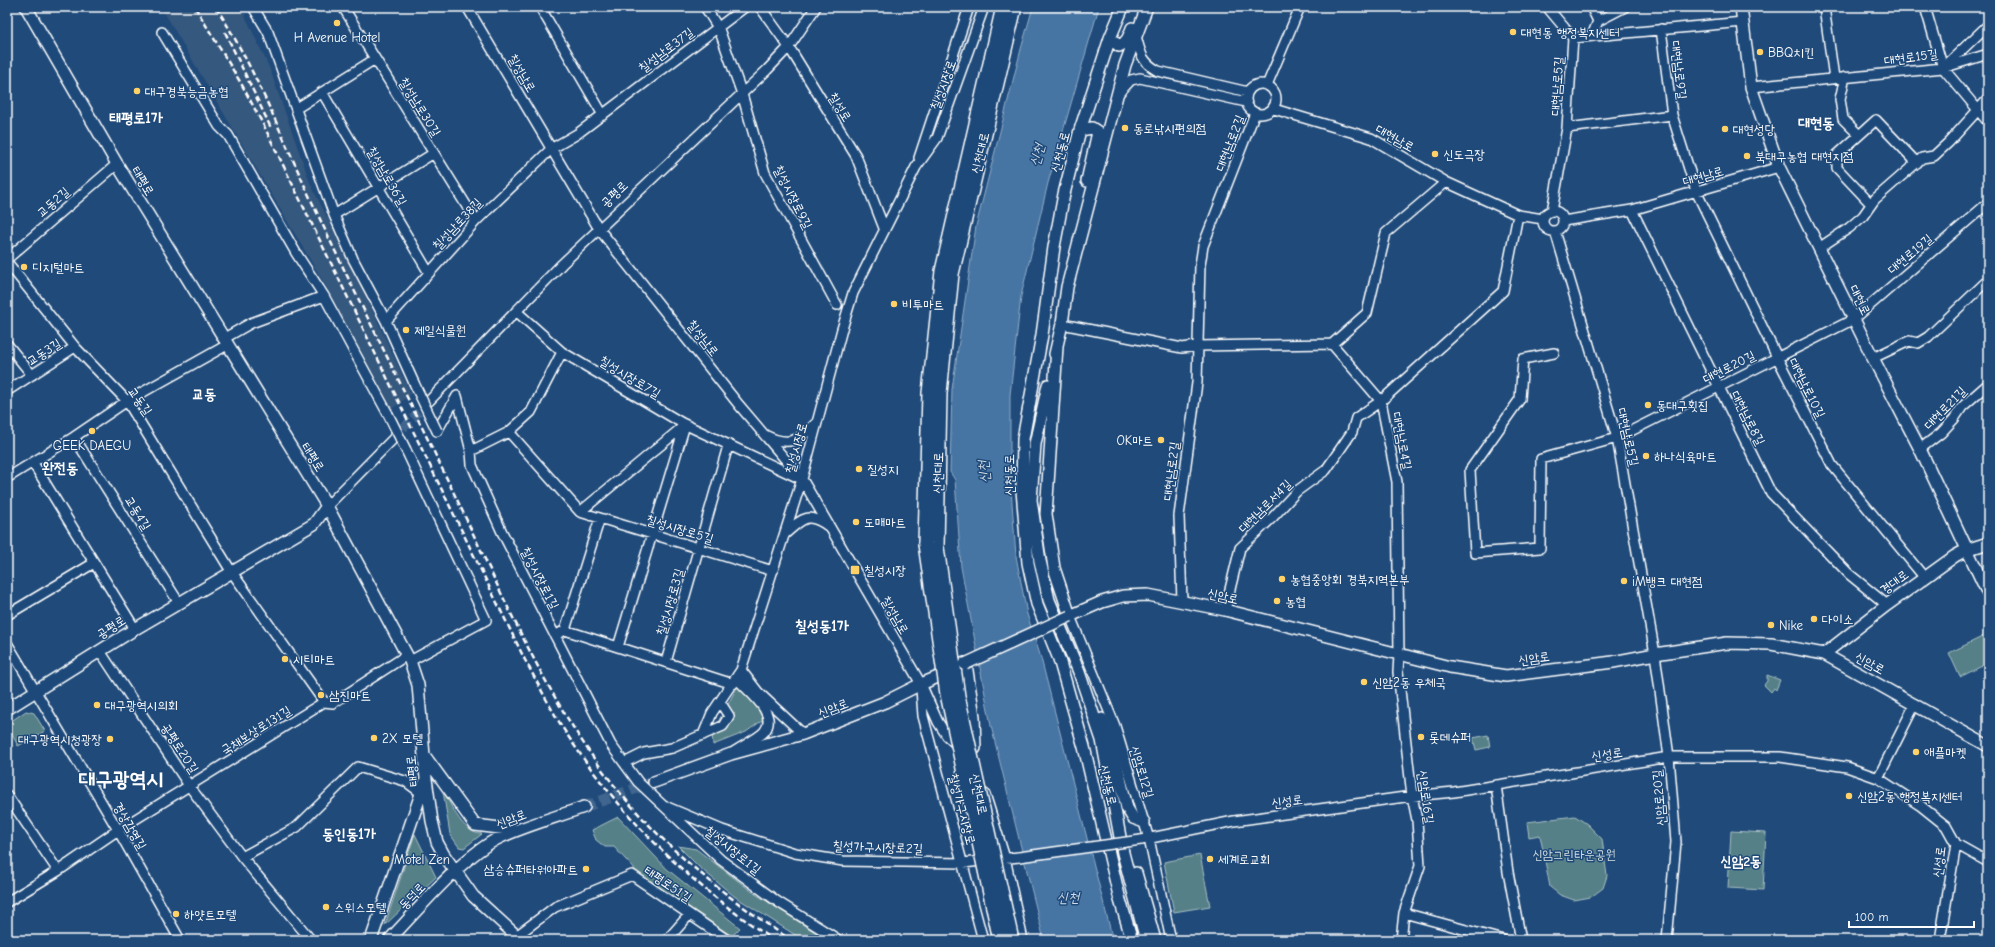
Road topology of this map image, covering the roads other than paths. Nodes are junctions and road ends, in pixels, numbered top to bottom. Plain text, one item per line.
1 (26, 7) edge
2 (253, 7) edge
3 (343, 7) edge
4 (467, 7) edge
5 (540, 7) edge
6 (705, 7) edge
7 (745, 7) edge
8 (760, 7) edge
9 (816, 7) edge
10 (968, 7) edge
11 (984, 7) edge
12 (1003, 7) edge
13 (1015, 7) edge
14 (1123, 7) edge
15 (1139, 7) edge
16 (1147, 7) edge
17 (1300, 7) edge
18 (1547, 7) edge
19 (1591, 7) edge
20 (1625, 7) edge
21 (1740, 7) edge
22 (1824, 7) edge
23 (1925, 7) edge
24 (1615, 10) edge
25 (1598, 21) junction
26 (1743, 22) junction
27 (718, 27) junction
28 (1987, 27) edge
29 (1661, 29) junction
30 (162, 32) dead end
31 (1136, 36) junction
32 (1592, 36) junction
33 (1110, 38) junction
34 (1573, 38) junction
35 (789, 47) junction
36 (1988, 54) edge
37 (375, 59) junction
38 (1943, 68) junction
39 (1845, 77) junction
40 (1834, 78) junction
41 (1267, 85) junction
42 (1752, 86) junction
43 (322, 92) junction
44 (1248, 92) junction
45 (742, 94) junction
46 (1118, 95) junction
47 (1988, 99) edge
48 (1246, 102) junction
49 (297, 108) junction
50 (1274, 109) junction
51 (1977, 110) junction
52 (1255, 114) junction
53 (603, 115) junction
54 (1672, 115) junction
55 (1625, 121) joint
56 (1988, 122) edge
57 (1567, 128) junction
58 (1080, 130) junction
59 (1859, 135) junction
60 (551, 149) junction
61 (434, 153) junction
62 (1917, 163) junction
63 (117, 164) junction
64 (916, 167) junction
65 (1779, 167) junction
66 (1446, 182) junction
67 (378, 188) junction
68 (1696, 191) junction
69 (1871, 204) junction
70 (1986, 209) edge
71 (1632, 210) junction
72 (1552, 211) junction
73 (334, 215) junction
74 (1518, 215) junction
75 (1543, 219) junction
76 (476, 221) junction
77 (1563, 221) junction
78 (884, 228) junction
79 (599, 229) junction
80 (1555, 231) junction
81 (1818, 248) junction
82 (7, 259) edge
83 (7, 262) edge
84 (429, 273) junction
85 (1988, 280) edge
86 (1067, 287) junction
87 (853, 293) junction
88 (324, 296) junction
89 (837, 305) junction
90 (516, 311) junction
91 (1854, 318) junction
92 (386, 321) junction
93 (1062, 324) junction
94 (842, 329) junction
95 (225, 342) junction
96 (7, 344) edge
97 (1332, 344) junction
98 (1197, 346) junction
99 (75, 347) junction
100 (1057, 347) junction
101 (562, 352) junction
102 (1554, 353) dead end
103 (1777, 357) junction
104 (1873, 358) junction
105 (32, 375) junction
106 (1988, 384) edge
107 (1718, 387) junction
108 (7, 391) edge
109 (429, 401) tunnel mouth
110 (1381, 401) junction
111 (127, 402) junction
112 (816, 424) junction
113 (685, 425) junction
114 (509, 432) junction
115 (763, 433) junction
116 (74, 437) junction
117 (394, 438) tunnel mouth
118 (1617, 438) junction
119 (728, 446) junction
120 (1920, 449) junction
121 (471, 451) junction
122 (33, 463) junction
123 (7, 478) edge
124 (802, 479) junction
125 (327, 506) junction
126 (580, 512) junction
127 (600, 518) junction
128 (830, 528) junction
129 (651, 534) junction
130 (784, 535) junction
131 (1988, 543) edge
132 (699, 548) junction
133 (1966, 550) junction
134 (94, 563) junction
135 (773, 570) junction
136 (232, 571) junction
137 (1924, 577) junction
138 (1988, 594) edge
139 (1182, 601) junction
140 (179, 603) junction
141 (1887, 605) junction
142 (1225, 610) junction
143 (7, 616) edge
144 (1070, 616) junction
145 (135, 629) junction
146 (565, 630) junction
147 (555, 636) junction
148 (7, 643) edge
149 (618, 647) junction
150 (100, 651) junction
151 (1655, 654) junction
152 (1824, 654) junction
153 (1399, 655) junction
154 (408, 658) junction
155 (666, 662) junction
156 (965, 664) junction
157 (741, 670) junction
158 (1079, 672) junction
159 (733, 684) junction
160 (921, 684) junction
161 (35, 692) junction
162 (324, 702) junction
163 (720, 702) junction
164 (1914, 704) junction
165 (7, 709) edge
166 (803, 734) junction
167 (703, 735) junction
168 (1988, 746) edge
169 (731, 754) junction
170 (424, 755) junction
171 (1668, 757) junction
172 (624, 763) junction
173 (977, 767) junction
174 (1878, 778) junction
175 (426, 779) junction
176 (654, 782) tunnel mouth
177 (1496, 785) junction
178 (190, 787) junction
179 (421, 793) junction
180 (7, 795) edge
181 (1412, 796) junction
182 (662, 804) junction
183 (584, 807) tunnel mouth
184 (1144, 822) junction
185 (118, 830) junction
186 (519, 830) junction
187 (1145, 840) junction
188 (1956, 844) junction
189 (1123, 853) junction
190 (242, 857) junction
191 (1005, 858) junction
192 (1988, 862) edge
193 (963, 863) junction
194 (58, 871) junction
195 (456, 871) junction
196 (632, 875) joint
197 (7, 902) edge
198 (1404, 912) junction
199 (689, 915) junction
200 (516, 939) edge
201 (180, 940) edge
202 (312, 940) edge
203 (371, 940) edge
204 (389, 940) edge
205 (667, 940) edge
206 (727, 940) edge
207 (839, 940) edge
208 (983, 940) edge
209 (1000, 940) edge
210 (1012, 940) edge
211 (1023, 940) edge
212 (1132, 940) edge
213 (1146, 940) edge
214 (1155, 940) edge
215 (1171, 940) edge
216 (1401, 940) edge
217 (1503, 940) edge
218 (1521, 940) edge
219 (1667, 940) edge
220 (1940, 940) edge

1 - 63 main road, 태평로
2 - 49 street
3 - 37 street, 칠성남로30길
4 - 60 street, 칠성남로
5 - 53 street
6 - 27 street, 칠성시장로9길
7 - 27 street, 칠성남로37길
8 - 35 street, 칠성로
9 - 35 street, 공평로
10 - 64 street, 칠성시장로
11 - 64 street, 칠성시장로
12 - 209 highway, 신천대로, bridge
13 - 210 highway, 신천대로, bridge
14 - 33 main road, 신천동로
15 - 33 main road
16 - 31 main road, 신천동로
17 - 41 street
18 - 34 street
19 - 25 street
20 - 24 street
21 - 26 main road, 대현로
22 - 40 street
23 - 38 street
24 - 25 street
25 - 32 street
26 - 29 street
26 - 42 main road, 대현로
27 - 45 street, 칠성시장로9길
27 - 53 street, 칠성남로37길
28 - 38 street, 대현로15길
29 - 32 street
29 - 54 street, 대현남로9길
30 - 88 street
31 - 44 street
31 - 46 main road, 신천동로
32 - 34 street
33 - 58 main road, 신천동로
34 - 57 street, 대현남로5길
35 - 45 street, 공평로
35 - 78 street, 칠성로
36 - 38 street
37 - 43 street
37 - 61 street, 칠성남로30길
38 - 39 street, 대현로15길
38 - 51 street
39 - 40 street, 대현로15길
39 - 59 street
40 - 42 street, 대현로15길
41 - 44 street
41 - 50 street
42 - 65 main road, 대현로
43 - 49 street
43 - 67 street, 칠성남로36길
44 - 48 street
45 - 79 street, 공평로
45 - 89 street, 칠성시장로9길
46 - 48 street
46 - 86 main road, 신천동로
47 - 51 street
48 - 52 street
49 - 73 street
50 - 52 street
50 - 66 street, 대현남로
51 - 56 street
51 - 62 street
52 - 98 street, 대현남로2길
53 - 60 street, 칠성남로37길
54 - 55 street, 대현남로9길
54 - 68 street, 대현남로9길
55 - 57 street, 대현남로5길
57 - 72 street, 대현남로5길
58 - 86 main road
58 - 212 main road, 신천동로
59 - 62 street
59 - 69 street
60 - 76 street, 칠성남로38길
60 - 79 street, 칠성남로
61 - 67 street
61 - 76 street, 칠성남로30길
62 - 69 street
63 - 82 street, 교동2길
63 - 95 main road, 태평로
64 - 78 street, 칠성시장로
65 - 68 street, 대현남로
65 - 81 main road, 대현로
66 - 74 street, 대현남로
66 - 97 street
67 - 73 street
67 - 84 street, 칠성남로36길
68 - 71 street, 대현남로
68 - 103 street, 대현남로10길
69 - 81 street
70 - 91 street, 대현로19길
71 - 77 street, 대현남로
71 - 107 street, 대현남로8길
72 - 75 street
72 - 77 street
73 - 92 street
74 - 75 street, 대현남로
74 - 110 street, 대현남로4길
75 - 80 street
76 - 84 street, 칠성남로38길
77 - 80 street
78 - 87 street, 칠성시장로
79 - 90 street, 공평로
79 - 115 street, 칠성남로
80 - 118 street, 대현남로5길
81 - 91 main road, 대현로
83 - 99 street, 교동길
84 - 92 street, 칠성남로38길
85 - 104 street
86 - 93 main road, 신천동로
87 - 89 street
87 - 94 street, 칠성시장로
88 - 95 street
88 - 154 street, 국채보상로131길, bridge
89 - 94 street, 칠성시장로9길
90 - 101 street, 칠성시장로7길
90 - 109 street, 공평로
91 - 103 street, 대현로20길
91 - 104 main road, 대현로
92 - 121 street, 칠성시장로1길, bridge
93 - 98 street
93 - 100 main road, 신천동로
94 - 112 street, 칠성시장로
95 - 111 street
95 - 125 main road, 태평로
96 - 105 street
97 - 98 street
97 - 110 street
98 - 139 street, 대현남로2길
99 - 105 street, 교동3길
99 - 111 street, 교동길
100 - 144 main road
100 - 158 main road, 신천동로
101 - 113 street, 칠성시장로7길
101 - 114 street
102 - 118 street, 대현로20길
103 - 107 street, 대현로20길
103 - 137 street, 대현남로10길
104 - 120 main road, 대현로
105 - 108 street, 교동3길
106 - 120 street, 대현로21길
107 - 118 street, 대현로20길
107 - 141 street, 대현남로8길
110 - 142 street, 대현남로서4길
110 - 153 street, 대현남로4길
111 - 116 street
111 - 136 street, 교동길
112 - 115 street
112 - 124 street, 칠성시장로
113 - 119 street, 칠성시장로7길
113 - 126 street
113 - 129 street
114 - 121 street
114 - 126 street
115 - 124 street, 칠성남로
116 - 122 street
116 - 140 street, 교동4길
117 - 125 street, 공평로
118 - 151 street, 대현남로5길
119 - 124 street, 칠성시장로7길
119 - 132 street
120 - 133 main road, 대현로
121 - 147 street, 칠성시장로1길
122 - 123 street
122 - 134 street
124 - 128 street, 칠성남로
124 - 130 street, 칠성시장로
125 - 136 main road, 공평로
125 - 154 main road, 태평로
126 - 127 street, 칠성시장로5길
127 - 129 street, 칠성시장로5길
127 - 146 street
128 - 130 street
128 - 160 street, 칠성남로
129 - 132 street, 칠성시장로5길
129 - 149 street
130 - 135 street, 칠성시장로
131 - 133 main road, 경대로
132 - 135 street, 칠성시장로5길
132 - 155 street, 칠성시장로3길
133 - 137 main road, 경대로
133 - 138 main road, 대현로
134 - 143 street
134 - 145 street
135 - 157 street, 칠성시장로
136 - 140 main road, 공평로
136 - 162 street
137 - 141 main road, 경대로
139 - 142 main road, 신암로
139 - 144 main road, 신암로
140 - 145 main road, 공평로
141 - 152 main road, 경대로
142 - 153 main road, 신암로
144 - 156 main road, 신암로, bridge
144 - 184 street, 신암로12길
145 - 150 main road, 공평로
146 - 147 street
146 - 149 street
147 - 172 street, 칠성시장로1길
148 - 161 street, 경상감영길
149 - 155 street
150 - 161 main road, 공평로
150 - 178 street, 공평로20길
151 - 152 main road, 신암로
151 - 153 main road, 신암로
151 - 171 street, 신암로20길
152 - 164 main road, 신암로
153 - 181 street, 신암로16길
154 - 162 street, 국채보상로131길
154 - 170 main road, 태평로
155 - 159 street
156 - 160 main road, 신암로, bridge
156 - 173 highway
157 - 159 street, 칠성시장로
157 - 166 street
157 - 169 street, 신암로
158 - 184 main road
158 - 189 main road, 신천동로
159 - 163 street, 칠성시장로
160 - 166 main road, 신암로
160 - 173 street, 칠성남로
160 - 193 street, 칠성가구시장로
161 - 165 main road, 공평로
161 - 185 street, 경상감영길
162 - 178 street, 국채보상로131길
163 - 167 street, 칠성시장로
163 - 167 street
164 - 168 main road, 신암로
164 - 174 street
166 - 169 main road, 신암로
167 - 172 street
169 - 176 main road, 신암로
170 - 175 main road, 태평로
170 - 186 main road
171 - 174 street, 신성로
171 - 177 street, 신성로
171 - 219 street, 신암로20길
172 - 182 street, 칠성시장로1길
173 - 191 street
174 - 188 street, 신성로
175 - 179 main road
175 - 195 main road, 태평로
177 - 181 street, 신성로
177 - 218 street
178 - 185 street, 국채보상로131길
178 - 190 street, 공평로20길
179 - 190 street
179 - 203 main road
180 - 194 street
181 - 187 street, 신성로
181 - 198 street, 신암로16길
182 - 193 street, 칠성가구시장로2길
182 - 207 street, 칠성시장로1길
183 - 186 main road, 신암로
184 - 187 street, 신암로12길
185 - 194 street, 국채보상로131길
185 - 201 street, 경상감영길
186 - 195 main road, 신암로
187 - 191 street, 신성로, bridge
187 - 215 street, 신암로12길
188 - 192 street
188 - 220 street, 신성로
189 - 213 main road, 신천동로
189 - 214 main road
190 - 202 street, 공평로20길
191 - 193 street, 칠성가구시장로2길
191 - 211 street
193 - 208 street, 칠성가구시장로
194 - 197 street, 국채보상로131길
195 - 200 main road, 태평로
195 - 204 main road, 동덕로
196 - 199 street, 태평로51길
196 - 200 street, 태평로
198 - 216 street, 신암로16길
198 - 217 street
199 - 205 street, 태평로51길
199 - 206 street, 태평로51길

